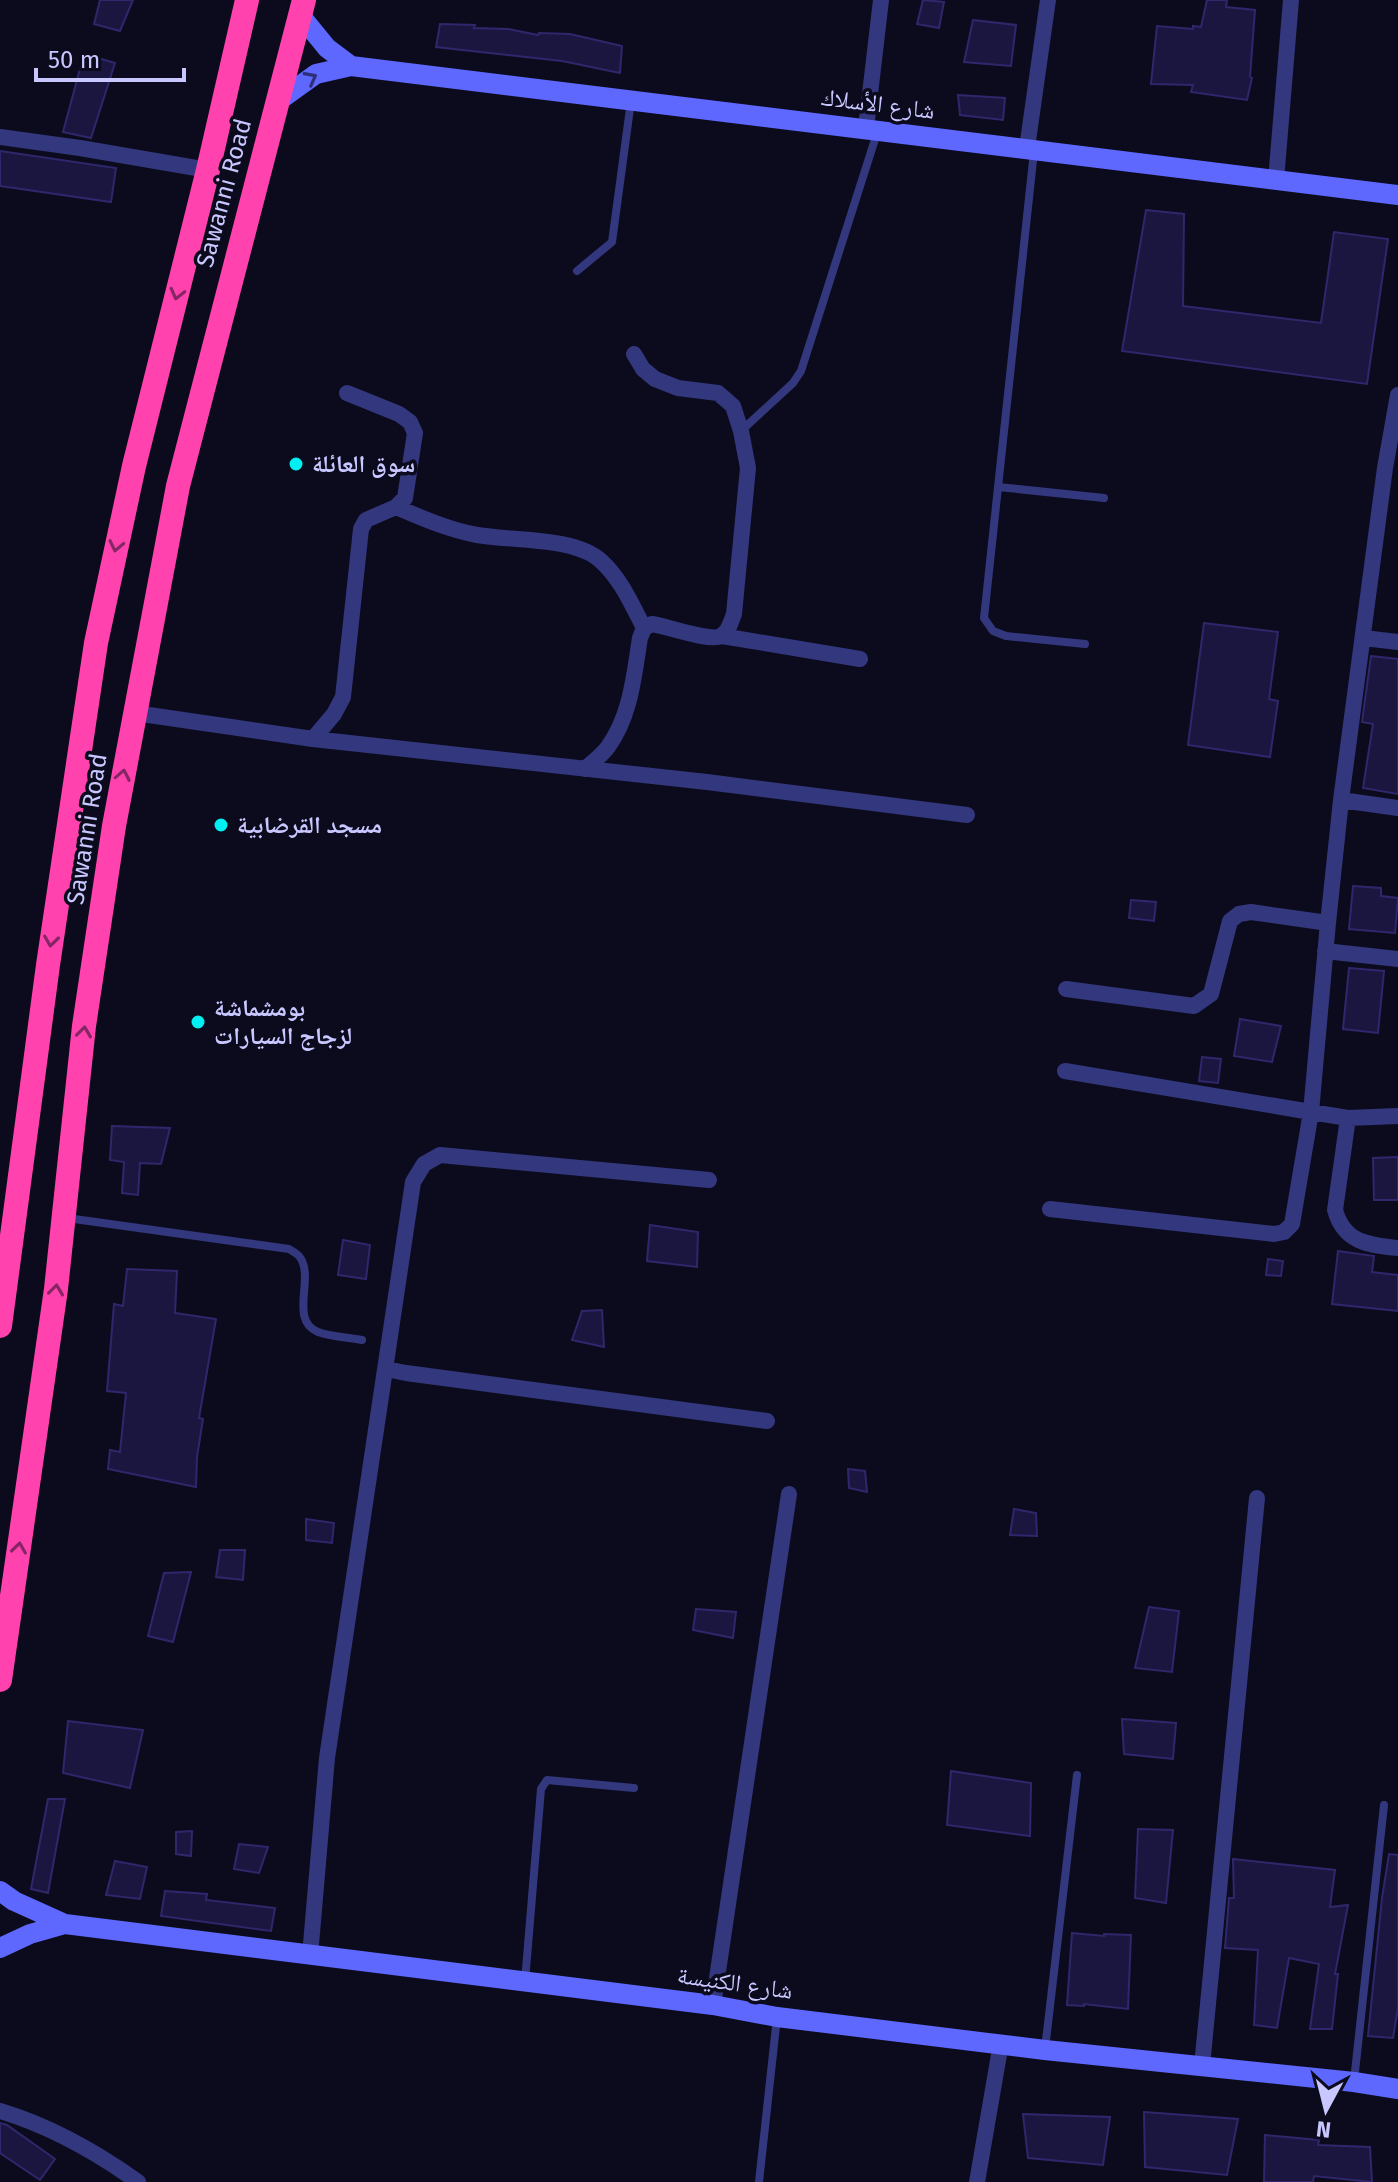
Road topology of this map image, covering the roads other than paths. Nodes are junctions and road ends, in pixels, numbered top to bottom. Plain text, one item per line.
1 (247, 0) edge
2 (881, 0) edge
3 (1048, 0) edge
4 (1291, 0) edge
5 (302, 8) edge
6 (351, 66) junction
7 (631, 100) junction
8 (277, 102) junction
9 (872, 129) junction
10 (0, 137) edge
11 (1030, 148) junction
12 (208, 170) junction
13 (1276, 180) junction
14 (1398, 195) edge
15 (577, 271) dead end
16 (634, 354) dead end
17 (347, 393) dead end
18 (1398, 395) edge
19 (741, 431) junction
20 (1392, 469) edge
21 (998, 487) junction
22 (1104, 498) dead end
23 (396, 507) junction
24 (644, 628) junction
25 (722, 636) junction
26 (1364, 638) junction
27 (1398, 642) edge
28 (1085, 644) dead end
29 (860, 659) dead end
30 (135, 713) junction
31 (313, 739) junction
32 (585, 769) junction
33 (1341, 800) junction
34 (1398, 808) edge
35 (967, 815) dead end
36 (1328, 923) junction
37 (1325, 951) junction
38 (1398, 959) edge
39 (1066, 989) dead end
40 (1065, 1071) dead end
41 (1311, 1112) junction
42 (1398, 1116) edge
43 (1348, 1118) junction
44 (709, 1180) dead end
45 (1050, 1209) dead end
46 (7, 1218) edge
47 (64, 1218) junction
48 (1398, 1248) edge
49 (0, 1326) edge
50 (362, 1340) dead end
51 (386, 1369) junction
52 (767, 1421) dead end
53 (789, 1494) dead end
54 (1257, 1498) dead end
55 (0, 1680) edge
56 (1077, 1775) dead end
57 (634, 1788) dead end
58 (1384, 1805) dead end
59 (0, 1891) edge
60 (65, 1924) junction
61 (0, 1948) edge
62 (310, 1956) junction
63 (525, 1982) junction
64 (713, 2005) junction
65 (777, 2017) junction
66 (1001, 2043) junction
67 (1045, 2050) junction
68 (1202, 2066) junction
69 (1354, 2082) junction
70 (1398, 2089) edge
71 (0, 2111) edge
72 (138, 2182) edge
73 (759, 2182) edge
74 (977, 2182) edge

1 - 12 highway, Sawanni Road
2 - 9 street
3 - 11 street
4 - 13 street
5 - 6 main road
5 - 8 highway, Sawanni Road
6 - 7 main road, شارع الأسلاك
8 -> 6 main road, شارع الأسلاك
7 - 9 main road, شارع الأسلاك
7 - 15 lane
8 - 30 highway, Sawanni Road
9 - 11 main road, شارع الأسلاك
9 - 19 lane
10 - 12 street
11 - 13 main road, شارع الأسلاك
11 - 21 lane
12 -> 46 highway, Sawanni Road
13 - 14 main road, شارع الأسلاك
16 - 19 street
17 - 23 street
18 - 20 street
19 - 25 street
20 - 26 street
21 - 22 lane
21 - 28 lane
23 - 24 street
23 - 31 street
24 - 25 street
24 - 32 street
25 - 29 street
26 - 27 street
26 - 33 street
30 - 31 street
47 -> 30 highway, Sawanni Road
31 - 32 street
32 - 35 street
33 - 34 street
33 - 36 street
36 - 37 street
36 - 39 street
37 - 38 street
37 - 41 street
40 - 41 street
41 - 43 street
41 - 45 street
42 - 43 street
43 - 48 street
44 - 51 street
46 - 49 highway, Sawanni Road
47 - 50 lane
55 -> 47 highway, Sawanni Road
51 - 52 street
51 - 62 street
53 - 64 street
54 - 68 street
56 - 67 lane
57 - 63 lane
58 - 69 lane
59 - 60 main road, شارع الكنيسة
60 - 61 main road, شارع الكنيسة
60 - 62 main road, شارع الكنيسة
62 - 63 main road, شارع الكنيسة
63 - 64 main road, شارع الكنيسة
64 - 65 main road, شارع الكنيسة
65 - 66 main road, شارع الكنيسة
65 - 73 lane
66 - 67 main road, شارع الكنيسة
66 - 74 street
67 - 68 main road, شارع الكنيسة
68 - 69 main road, شارع الكنيسة
69 - 70 main road, شارع الكنيسة
71 - 72 street

